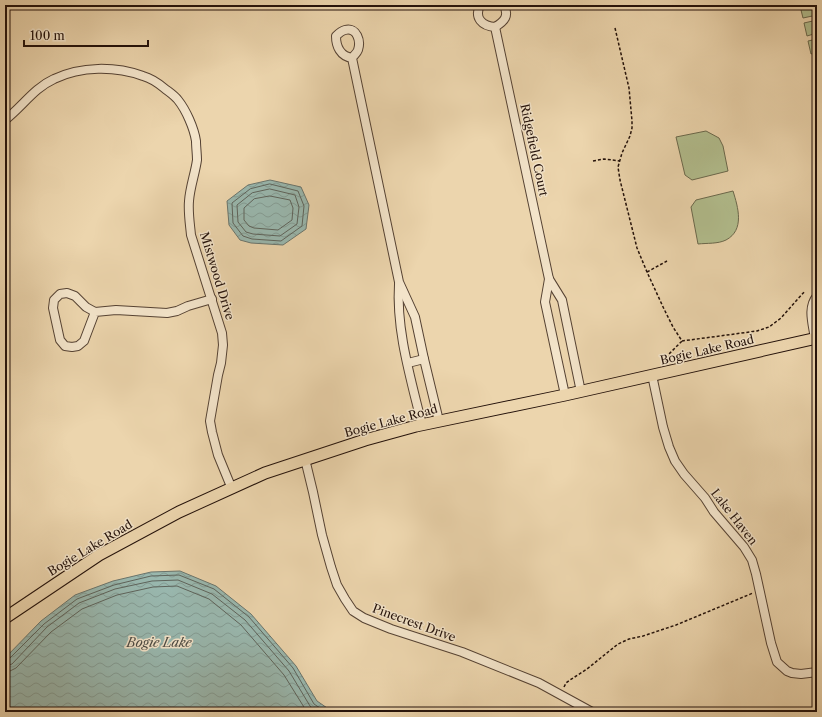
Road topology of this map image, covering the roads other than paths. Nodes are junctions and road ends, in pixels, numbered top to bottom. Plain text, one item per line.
1 (480, 5) edge
2 (504, 5) edge
3 (496, 27) junction
4 (352, 58) dead end
5 (5, 120) edge
6 (549, 279) junction
7 (399, 282) junction
8 (817, 296) edge
9 (212, 299) junction
10 (95, 312) junction
11 (816, 338) edge
12 (424, 360) junction
13 (408, 363) junction
14 (656, 374) junction
15 (581, 392) junction
16 (565, 395) junction
17 (439, 421) junction
18 (422, 425) junction
19 (305, 459) junction
20 (232, 488) junction
21 (5, 618) edge
22 (817, 672) edge
23 (592, 712) edge

1 - 3 street
2 - 3 street
3 - 6 street, Ridgefield Court
4 - 7 street
5 - 9 street, Mistwood Drive
6 - 15 street, Ridgefield Court
6 - 16 street, Ridgefield Court
7 - 12 street
7 - 13 street
8 - 11 street
9 - 10 street
9 - 20 street, Mistwood Drive
10 - 10 street
11 - 14 main road, Bogie Lake Road
12 - 13 street
12 - 17 street
13 - 18 street
14 - 15 main road, Bogie Lake Road
14 - 22 street, Lake Haven
15 - 16 main road, Bogie Lake Road
16 - 17 main road, Bogie Lake Road
17 - 18 main road, Bogie Lake Road
18 - 19 main road, Bogie Lake Road
19 - 20 main road, Bogie Lake Road
19 - 23 street, Pinecrest Drive
20 - 21 main road, Bogie Lake Road

